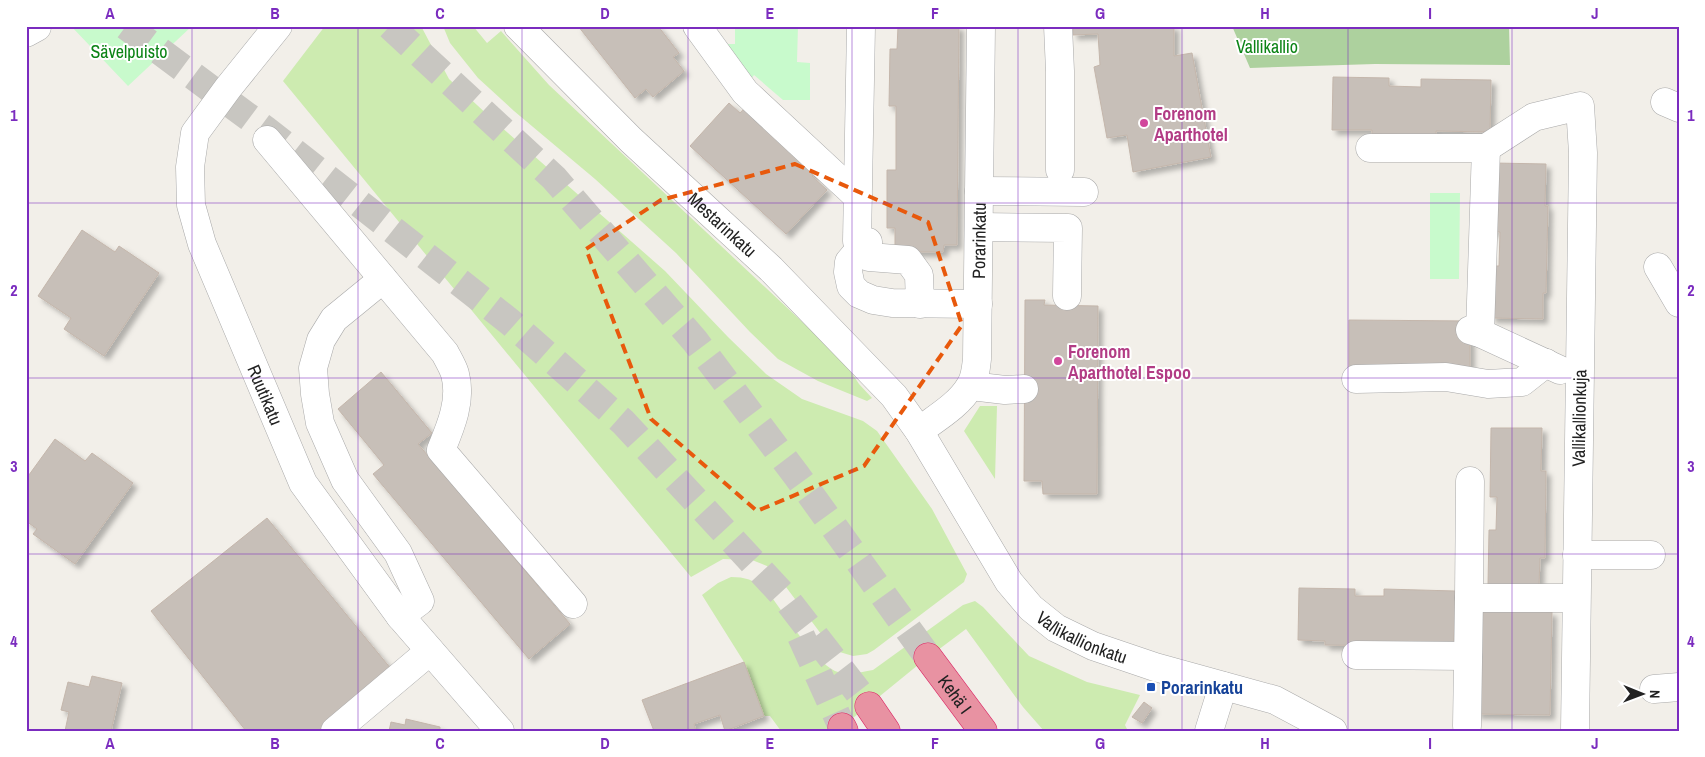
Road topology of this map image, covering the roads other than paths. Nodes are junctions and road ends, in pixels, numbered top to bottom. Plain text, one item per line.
1 (278, 26) edge
2 (518, 26) edge
3 (697, 26) edge
4 (861, 26) edge
5 (981, 26) edge
6 (1058, 26) edge
7 (267, 140) dead end
8 (1370, 148) dead end
9 (1486, 148) junction
10 (1060, 170) dead end
11 (979, 191) junction
12 (1084, 192) dead end
13 (858, 197) junction
14 (979, 228) junction
15 (859, 250) dead end
16 (1658, 266) dead end
17 (383, 279) junction
18 (1067, 296) dead end
19 (1679, 303) edge
20 (920, 304) junction
21 (978, 304) junction
22 (1546, 363) junction
23 (1356, 379) dead end
24 (1580, 379) junction
25 (971, 386) junction
26 (1024, 389) dead end
27 (919, 431) junction
28 (1470, 481) dead end
29 (1577, 555) junction
30 (1651, 555) dead end
31 (1468, 598) junction
32 (1576, 598) junction
33 (573, 604) dead end
34 (400, 616) junction
35 (430, 651) junction
36 (1356, 655) dead end
37 (1468, 656) junction
38 (928, 657) tunnel mouth
39 (1223, 686) junction
40 (954, 693) junction
41 (868, 706) tunnel mouth
42 (364, 718) edge
43 (1467, 726) dead end
44 (335, 731) edge
45 (500, 731) edge
46 (886, 731) edge
47 (983, 731) edge
48 (999, 731) edge
49 (1209, 731) edge
50 (1333, 731) edge
51 (1575, 731) edge

1 - 34 street, Ruutikatu
2 - 27 street, Mestarinkatu
3 - 13 street
4 - 13 street
5 - 11 street, Porarinkatu
6 - 10 street
7 - 17 street
8 - 9 street
9 - 22 street
9 - 24 street, Vallikallionkuja
11 - 12 street
11 - 14 street, Porarinkatu
13 - 20 street
14 - 18 street
14 - 21 street, Porarinkatu
15 - 20 street
16 - 19 street
17 - 33 street
17 - 34 street
20 - 21 street
21 - 25 street, Porarinkatu
22 - 23 street
22 - 24 street
24 - 29 street, Vallikallionkuja
25 - 26 street
25 - 27 street, Porarinkatu
27 - 39 street, Vallikallionkatu
28 - 31 street
29 - 30 street
29 - 32 street, Vallikallionkuja
31 - 32 street
31 - 37 street
32 - 51 street, Vallikallionkuja
34 - 35 street, Ruutikatu
35 - 42 street
35 - 45 street, Ruutikatu
36 - 37 street
37 - 43 street
38 - 40 highway, Kehä I
39 - 49 street
39 - 50 street, Vallikallionkatu
40 - 47 highway, Kehä I
40 - 48 highway
41 - 46 highway
42 - 44 street

